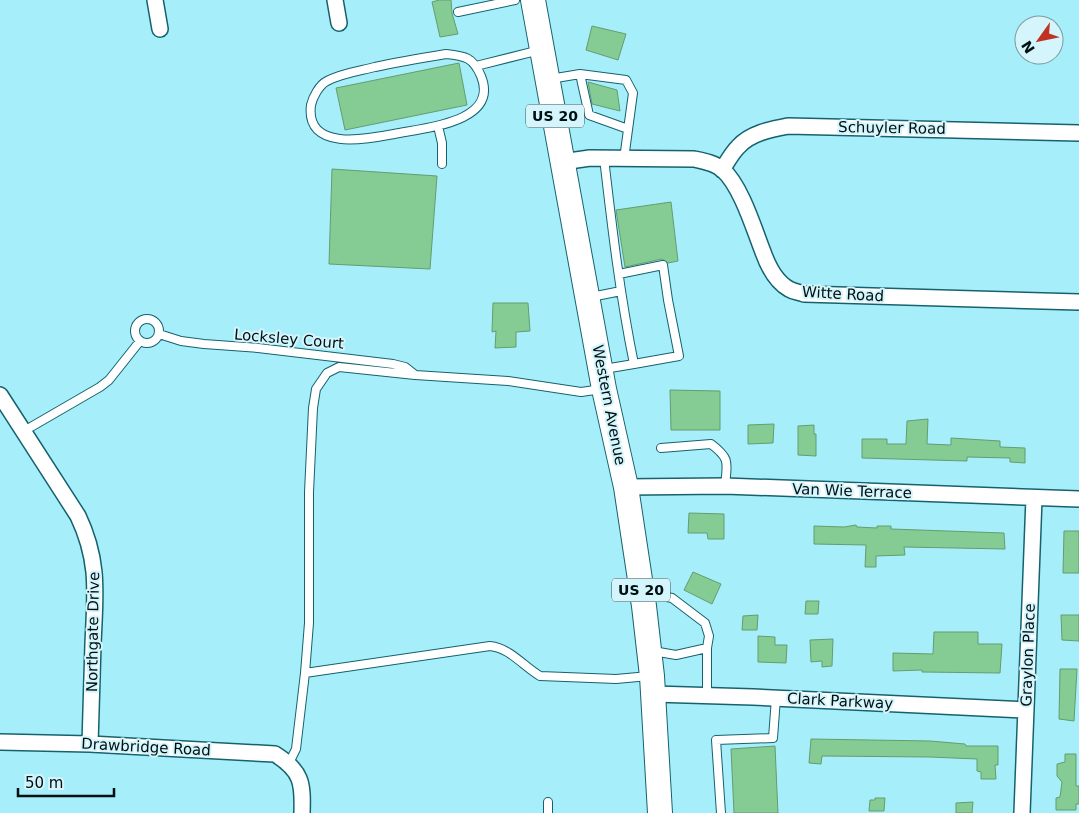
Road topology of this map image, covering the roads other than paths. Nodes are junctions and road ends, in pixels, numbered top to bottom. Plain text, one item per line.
1 (155, 0) edge
2 (335, 0) edge
3 (515, 0) edge
4 (533, 0) edge
5 (484, 3) edge
6 (458, 12) dead end
7 (339, 23) dead end
8 (160, 29) dead end
9 (542, 50) junction
10 (476, 66) junction
11 (580, 74) junction
12 (548, 79) junction
13 (438, 126) junction
14 (628, 129) junction
15 (1079, 132) edge
16 (604, 158) junction
17 (624, 159) junction
18 (562, 162) junction
19 (442, 164) dead end
20 (722, 170) junction
21 (619, 274) junction
22 (621, 291) junction
23 (589, 298) junction
24 (1079, 302) edge
25 (159, 334) junction
26 (140, 341) junction
27 (634, 364) junction
28 (415, 375) junction
29 (603, 379) junction
30 (0, 395) edge
31 (24, 431) junction
32 (661, 448) dead end
33 (725, 486) junction
34 (626, 487) junction
35 (1034, 498) junction
36 (1079, 500) edge
37 (642, 592) junction
38 (707, 648) junction
39 (649, 650) junction
40 (305, 673) junction
41 (653, 685) junction
42 (707, 696) junction
43 (776, 698) junction
44 (1026, 710) junction
45 (0, 742) edge
46 (90, 744) junction
47 (289, 763) junction
48 (548, 802) dead end
49 (302, 813) edge
50 (548, 813) edge
51 (660, 813) edge
52 (720, 813) edge
53 (1022, 813) edge

1 - 8 street
2 - 7 street
3 - 5 lane
4 - 9 main road, Western Avenue / US 20
5 - 6 lane
9 - 10 lane
9 - 12 main road, Western Avenue / US 20
10 - 13 lane
10 - 13 lane
11 - 12 lane
11 - 14 lane
11 - 14 lane
12 - 18 main road, Western Avenue / US 20
13 - 19 lane
14 - 17 lane
15 - 20 street, Schuyler Road
16 - 17 street, Witte Road
16 - 18 street, Witte Road
16 - 21 lane
17 - 20 street, Witte Road
18 - 23 main road, Western Avenue / US 20
20 - 24 street, Witte Road
21 - 22 lane
21 - 27 lane
22 - 23 lane
22 - 27 lane
23 - 29 main road, Western Avenue / US 20
25 - 26 lane
25 - 26 lane, Locksley Court
25 - 28 lane, Locksley Court
26 - 31 lane
27 - 29 lane
28 - 29 lane
28 - 40 lane
29 - 34 main road, Western Avenue / US 20
30 - 31 street, Northgate Drive
31 - 46 street, Northgate Drive
32 - 33 lane
33 - 34 street, Van Wie Terrace
33 - 35 street, Van Wie Terrace
34 - 37 main road, Western Avenue / US 20
35 - 36 street, Van Wie Terrace
35 - 44 street, Graylon Place
37 - 38 lane
37 - 39 main road, Western Avenue / US 20
38 - 39 lane
38 - 42 lane
39 - 41 main road, Western Avenue / US 20
40 - 41 lane
40 - 47 lane
41 - 42 street, Clark Parkway
41 - 51 main road, Western Avenue / US 20
42 - 43 street, Clark Parkway
43 - 44 street, Clark Parkway
43 - 52 lane
44 - 53 street, Graylon Place
45 - 46 street, Drawbridge Road
46 - 47 street, Drawbridge Road
47 - 49 street
48 - 50 lane

